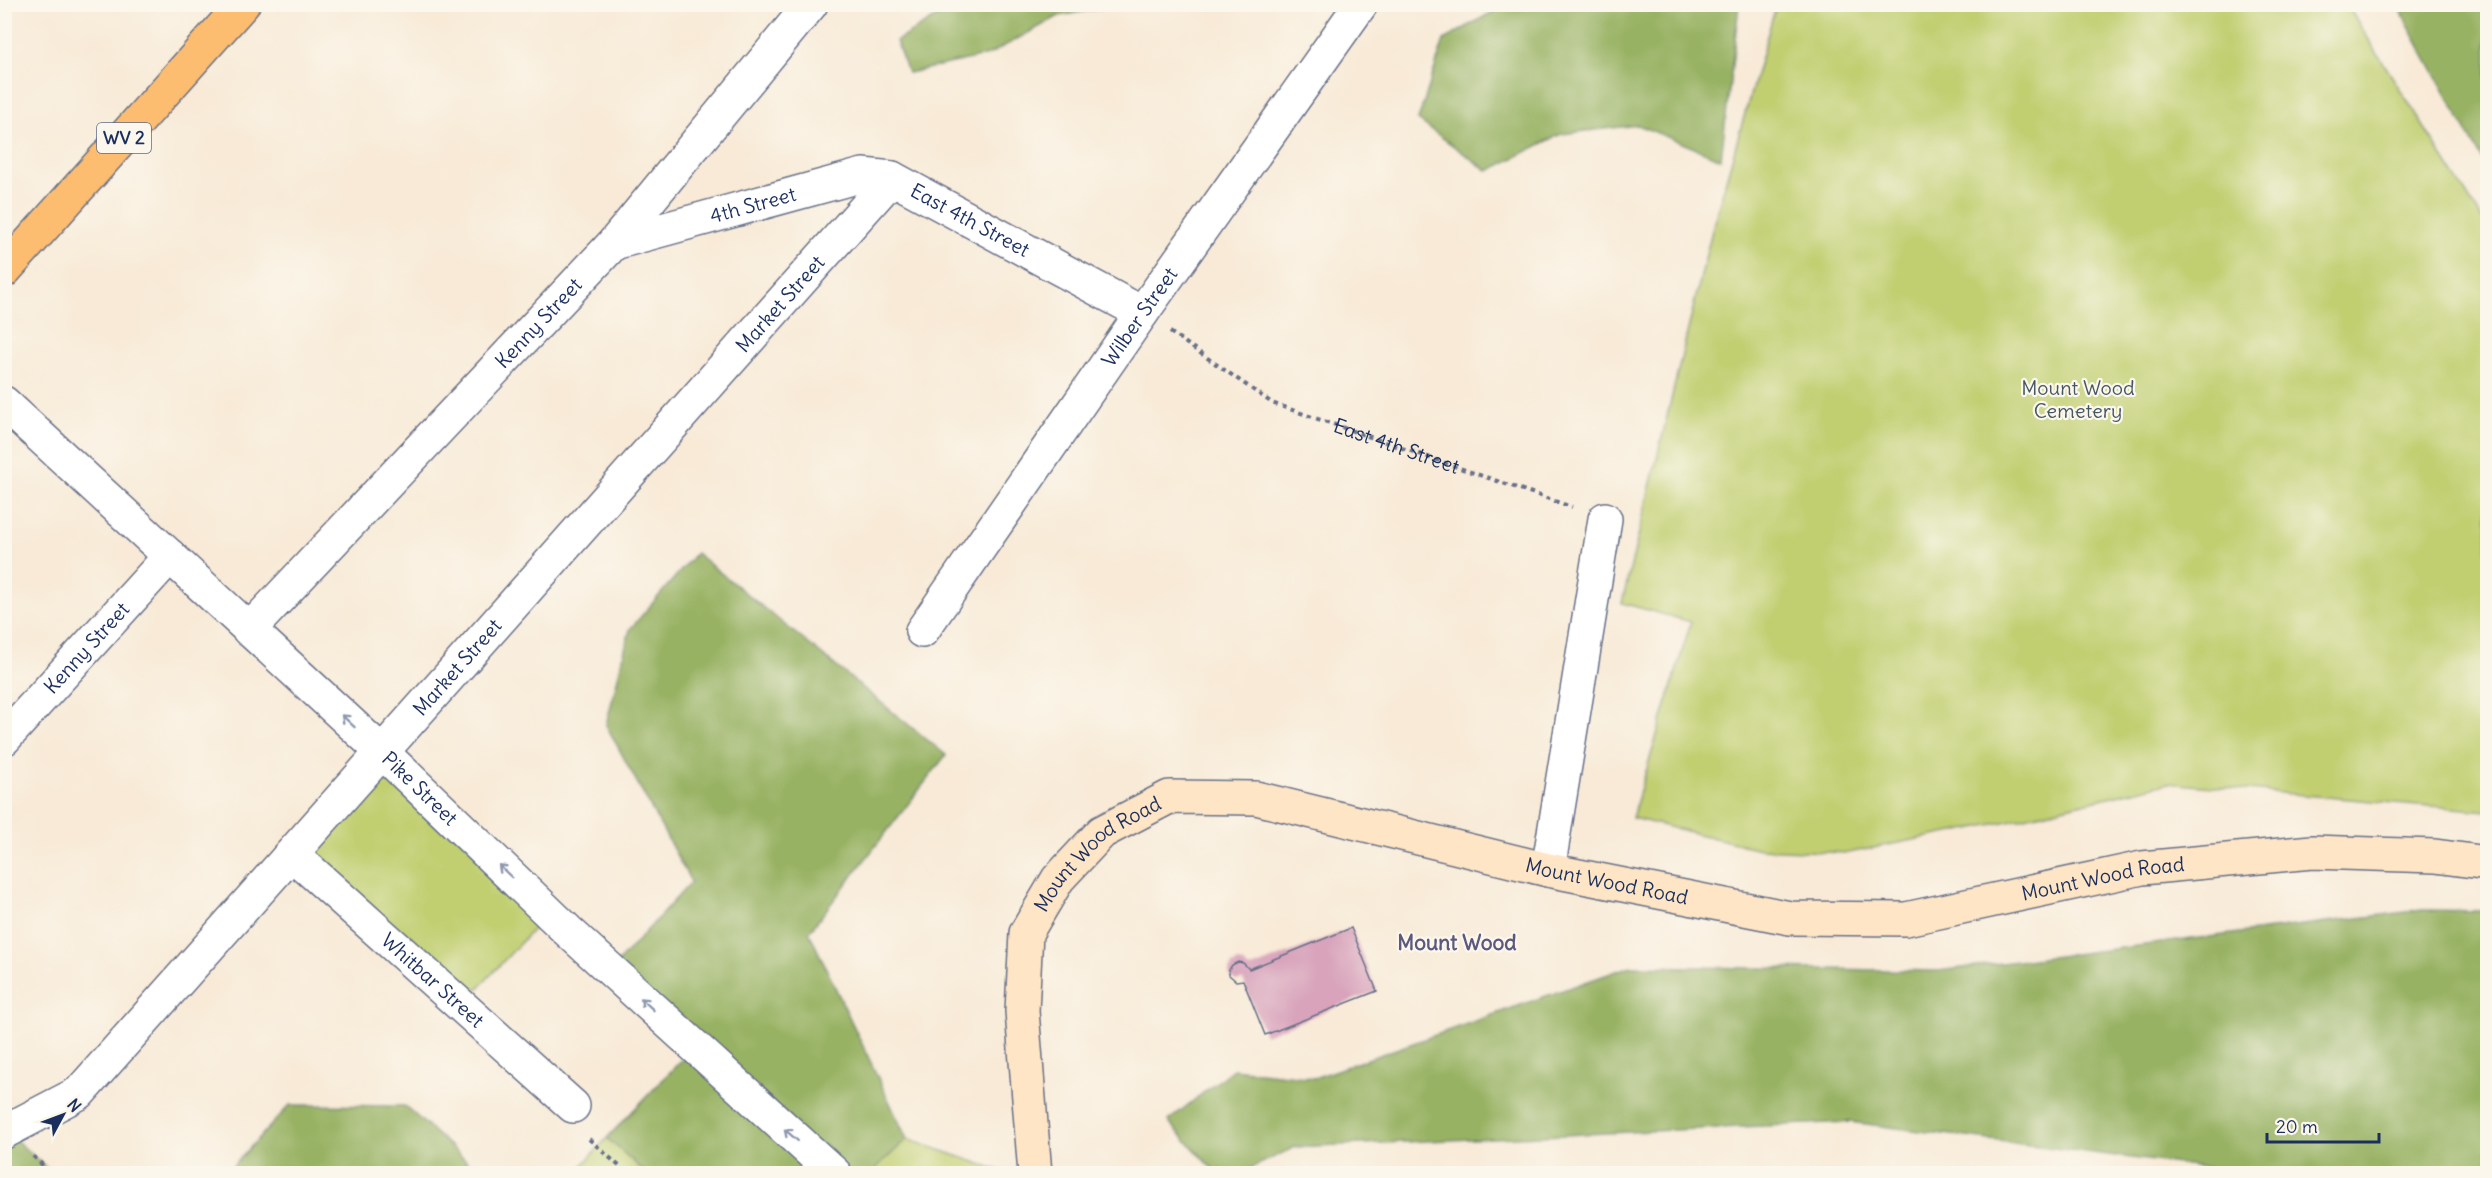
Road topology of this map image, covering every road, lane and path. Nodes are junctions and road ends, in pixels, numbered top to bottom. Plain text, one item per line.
1 (243, 4) edge
2 (811, 4) edge
3 (1361, 4) edge
4 (892, 178) junction
5 (614, 243) junction
6 (4, 271) edge
7 (1142, 313) junction
8 (4, 403) edge
9 (1605, 519) joint
10 (170, 556) junction
11 (249, 630) junction
12 (922, 631) dead end
13 (4, 739) edge
14 (382, 752) junction
15 (292, 854) junction
16 (2487, 863) edge
17 (1548, 870) junction
18 (577, 1119) joint
19 (5, 1131) edge
20 (628, 1173) edge
21 (639, 1173) edge
22 (646, 1173) edge
23 (835, 1173) edge
24 (1035, 1173) edge

1 - 6 main road, WV 2
2 - 5 street, Kenny Street
3 - 7 street, Wilber Street
4 - 5 street, 4th Street
4 - 7 street, East 4th Street
4 - 14 street, Market Street
5 - 11 street, Kenny Street
7 - 9 path, East 4th Street
7 - 12 street, Wilber Street
8 - 10 street, Pike Street
9 - 17 street
10 - 11 street, Pike Street
10 - 13 street, Kenny Street
14 -> 11 street, Pike Street
14 - 15 street, Market Street
23 -> 14 street, Pike Street
15 - 18 street, Whitbar Street
15 - 19 street, Market Street
16 - 17 street, Mount Wood Road
17 - 24 street, Mount Wood Road
18 - 20 path
21 - 22 path

